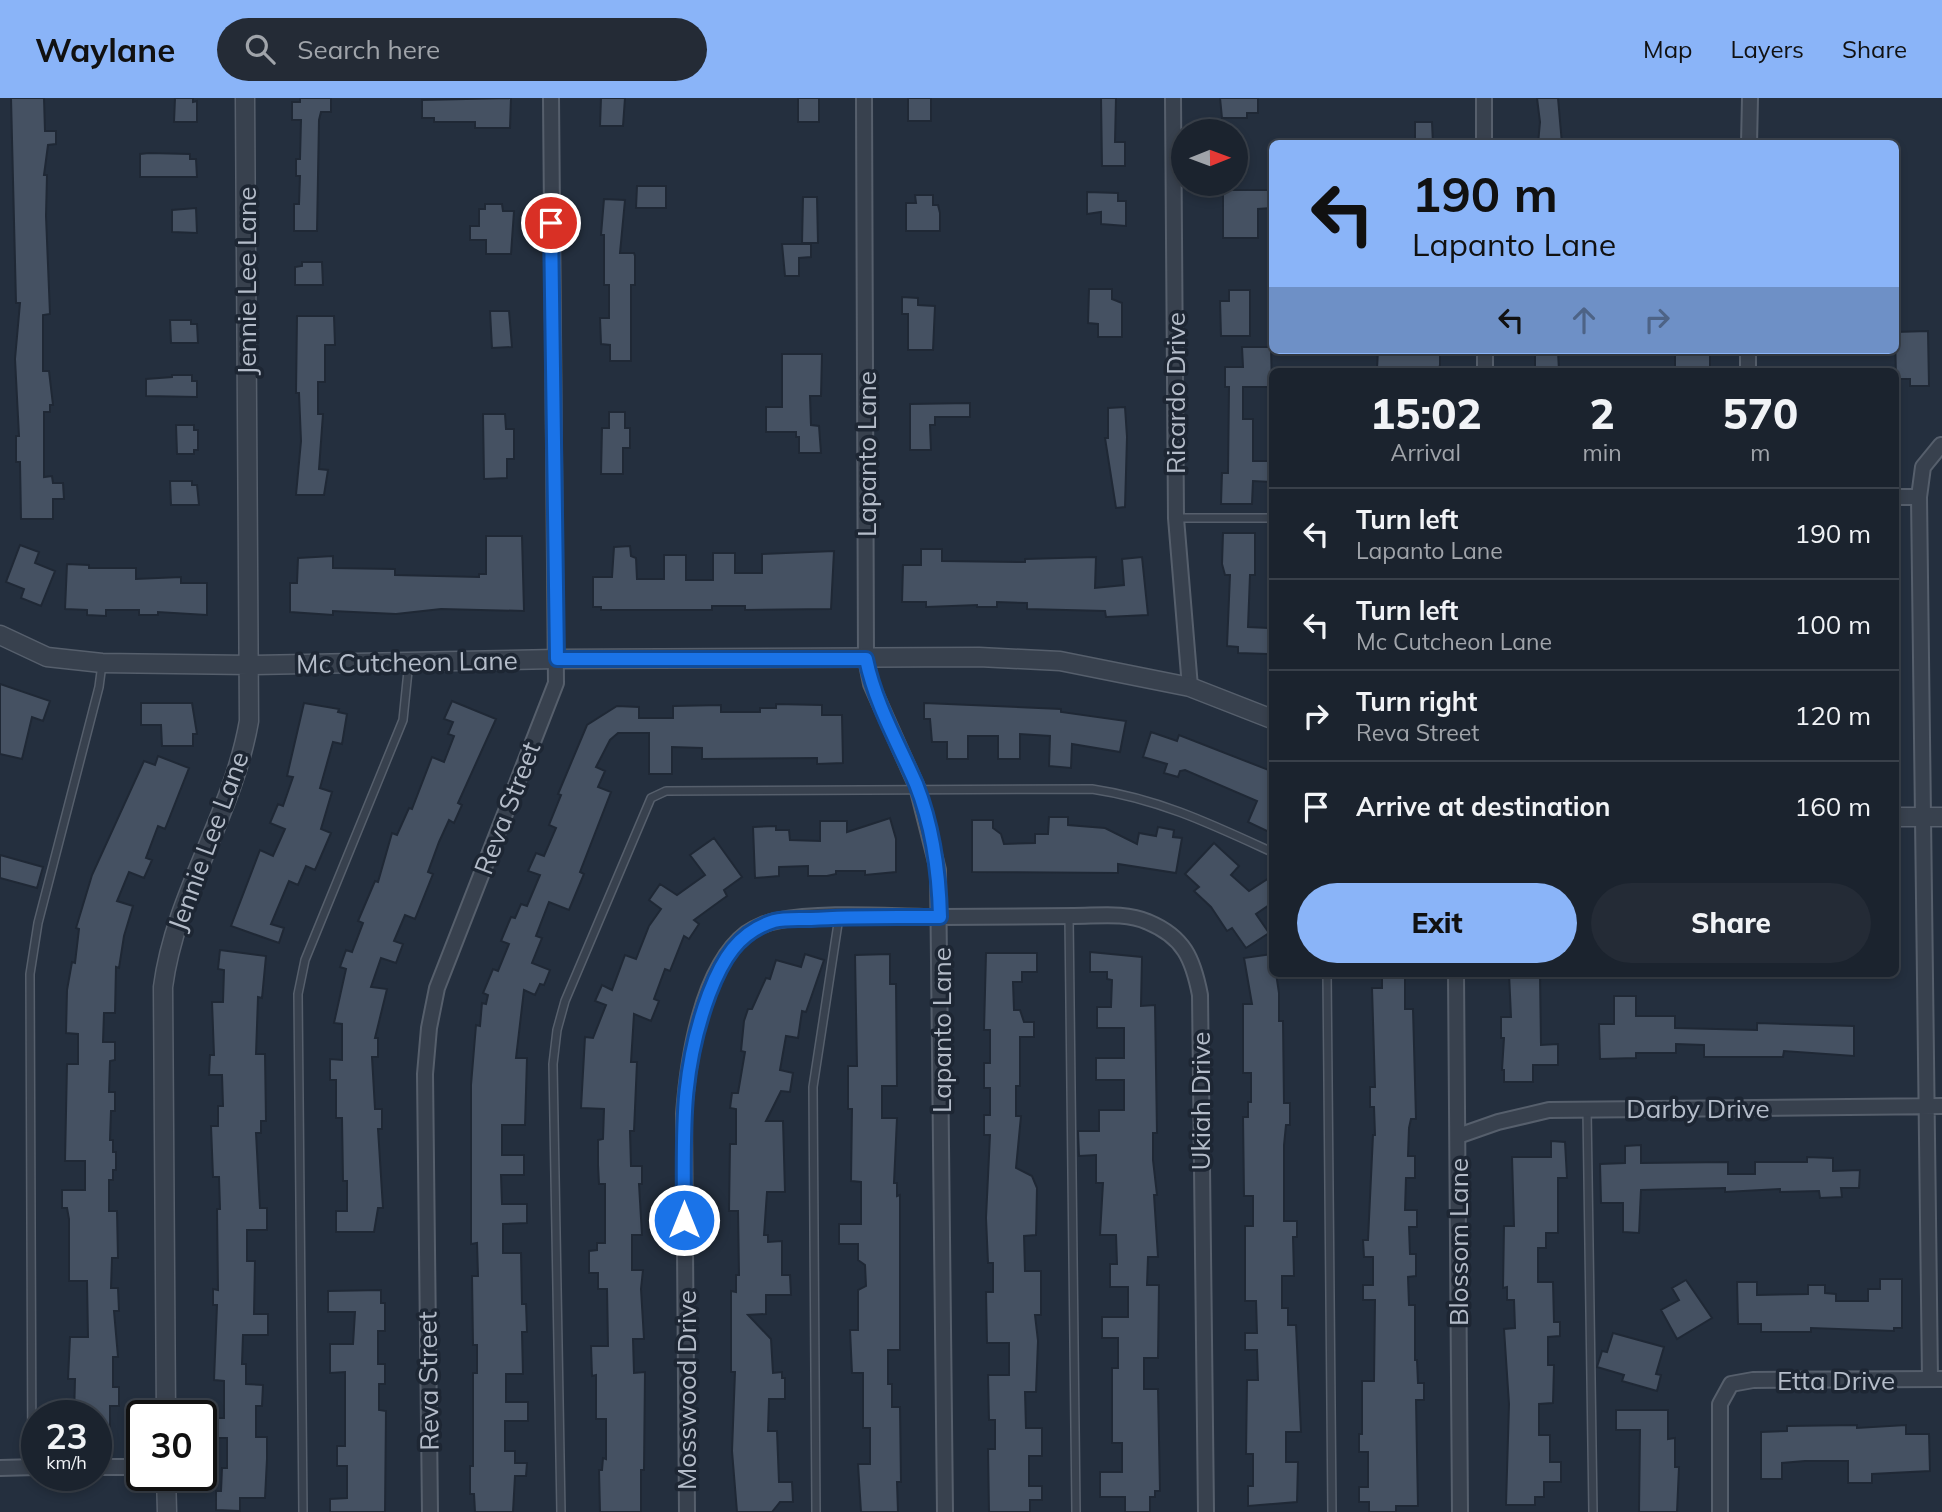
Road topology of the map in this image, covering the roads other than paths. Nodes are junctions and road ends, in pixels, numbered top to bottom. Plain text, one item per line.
1 (245, 98) edge
2 (551, 98) edge
3 (864, 98) edge
4 (1173, 98) edge
5 (1484, 98) edge
6 (1749, 98) edge
7 (1484, 140) edge
8 (1749, 140) edge
9 (1941, 445) edge
10 (1899, 497) edge
11 (1919, 497) junction
12 (1176, 518) junction
13 (1269, 518) edge
14 (0, 635) edge
15 (557, 659) junction
16 (866, 659) junction
17 (409, 661) junction
18 (102, 663) junction
19 (249, 665) junction
20 (1190, 687) junction
21 (1269, 718) edge
22 (917, 787) junction
23 (1899, 817) edge
24 (1923, 817) junction
25 (1942, 817) edge
26 (1269, 851) edge
27 (1069, 916) junction
28 (838, 917) junction
29 (940, 917) junction
30 (1327, 977) edge
31 (1456, 977) edge
32 (1935, 1106) edge
33 (1587, 1109) junction
34 (1458, 1136) junction
35 (1936, 1379) edge
36 (33, 1400) edge
37 (166, 1400) edge
38 (21, 1467) edge
39 (0, 1468) edge
40 (166, 1491) edge
41 (166, 1512) edge
42 (303, 1512) edge
43 (430, 1512) edge
44 (561, 1512) edge
45 (687, 1512) edge
46 (816, 1512) edge
47 (945, 1512) edge
48 (1076, 1512) edge
49 (1206, 1512) edge
50 (1332, 1512) edge
51 (1460, 1512) edge
52 (1593, 1512) edge
53 (1720, 1512) edge

1 - 19 street, Jennie Lee Lane
2 - 15 street, Reva Street
3 - 16 street, Lapanto Lane
4 - 12 street, Ricardo Drive
5 - 7 street
6 - 8 street
9 - 11 street
10 - 11 street
11 - 24 street
12 - 13 lane
12 - 20 street, Ricardo Drive
14 - 18 street, Mc Cutcheon Lane
15 - 16 street, Mc Cutcheon Lane
15 - 17 street, Mc Cutcheon Lane
15 - 43 street, Reva Street
16 - 20 street, Mc Cutcheon Lane
16 - 22 street, Lapanto Lane
17 - 19 street, Mc Cutcheon Lane
17 - 42 lane
18 - 19 street, Mc Cutcheon Lane
18 - 36 lane
19 - 37 street, Jennie Lee Lane
20 - 21 street, Mc Cutcheon Lane
22 - 26 lane
22 - 29 street, Lapanto Lane
22 - 44 lane
23 - 24 street
24 - 25 street
24 - 32 street
27 - 29 street, Ukiah Drive
27 - 48 lane
27 - 49 street, Ukiah Drive
28 - 29 street, Mosswood Drive
28 - 45 street, Mosswood Drive
28 - 46 lane
29 - 47 street, Lapanto Lane
30 - 50 lane
31 - 34 street, Blossom Lane
32 - 33 street, Darby Drive
32 - 35 street
33 - 34 street, Darby Drive
33 - 52 lane
34 - 51 street, Blossom Lane
35 - 53 street, Etta Drive
38 - 39 street
40 - 41 street

